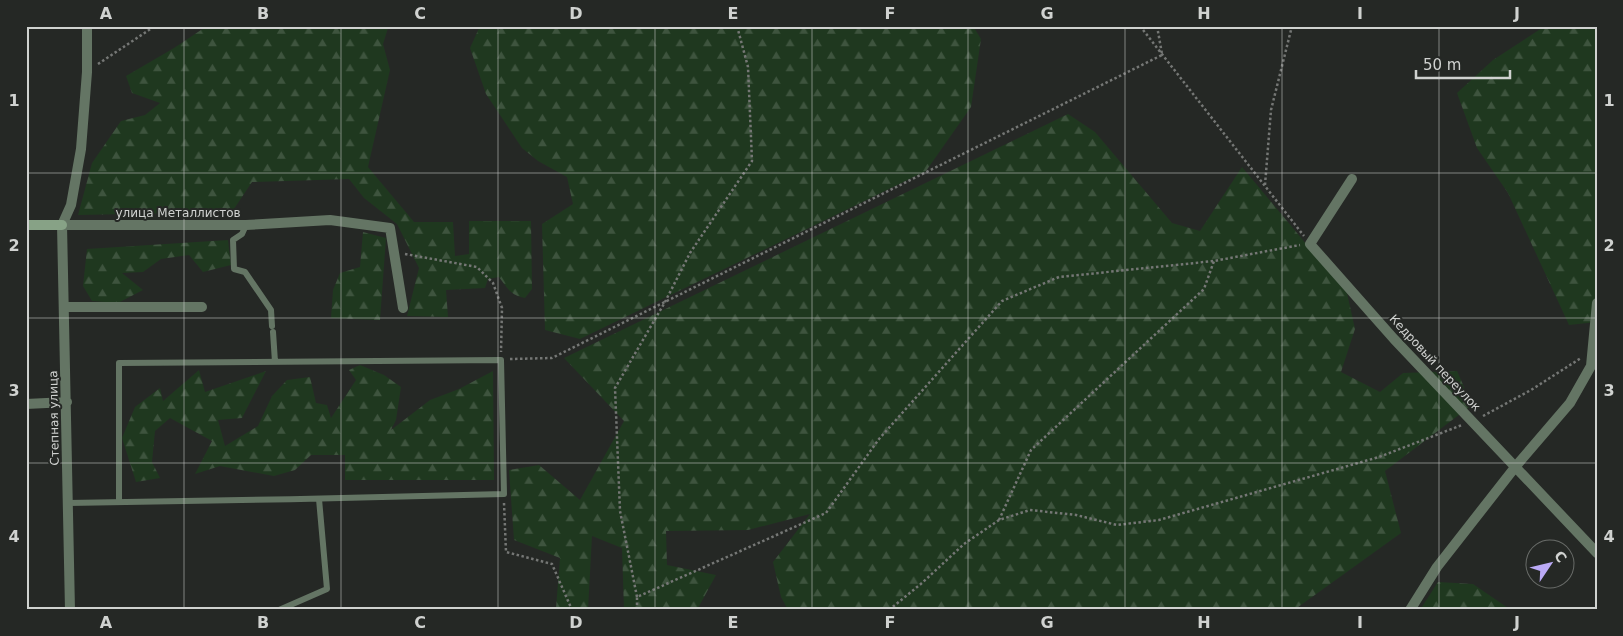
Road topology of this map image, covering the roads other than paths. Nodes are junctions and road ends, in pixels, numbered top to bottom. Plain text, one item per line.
1 (87, 26) edge
2 (1352, 179) dead end
3 (62, 225) junction
4 (246, 225) junction
5 (26, 226) edge
6 (1597, 303) edge
7 (64, 307) junction
8 (202, 307) dead end
9 (403, 308) dead end
10 (275, 362) junction
11 (66, 402) junction
12 (26, 404) edge
13 (1516, 466) junction
14 (319, 499) junction
15 (119, 502) junction
16 (68, 503) junction
17 (1597, 553) edge
18 (70, 610) edge
19 (279, 610) edge
20 (1410, 610) edge

1 - 3 street
2 - 13 street, Кедровый переулок
3 - 4 street, улица Металлистов
3 - 5 street, улица Металлистов
3 - 7 street, Степная улица
4 - 9 street, улица Металлистов
4 - 10 lane
6 - 13 street
7 - 8 street
7 - 11 street, Степная улица
10 - 14 lane
10 - 15 lane
11 - 12 street
11 - 16 street, Степная улица
13 - 17 street, Кедровый переулок
13 - 20 street
14 - 15 lane
14 - 19 lane
15 - 16 lane
16 - 18 street, Степная улица

